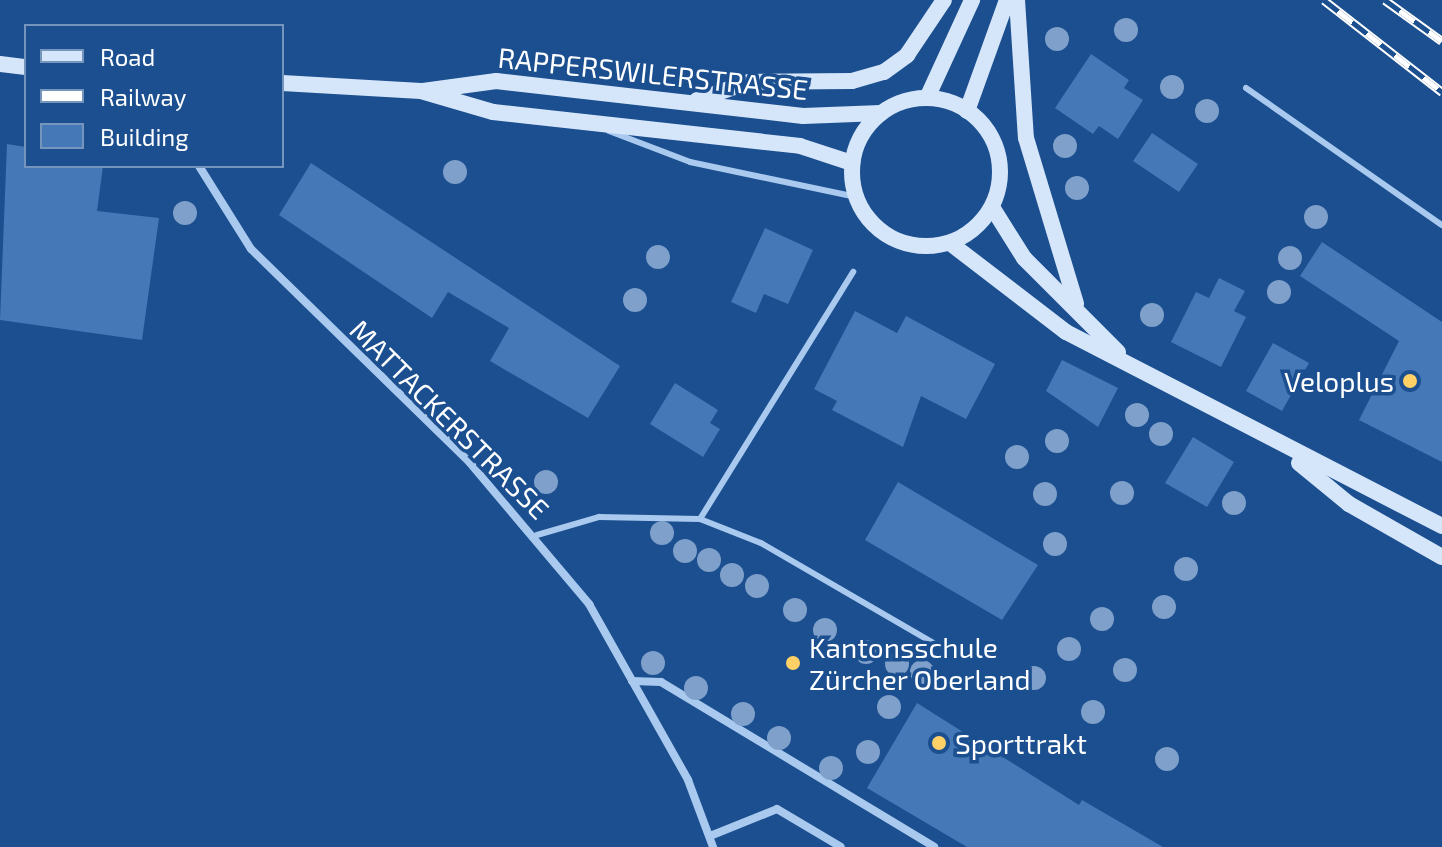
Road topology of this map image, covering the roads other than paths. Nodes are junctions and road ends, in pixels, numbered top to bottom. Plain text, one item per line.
1 (944, 0) edge
2 (972, 0) edge
3 (1007, 0) edge
4 (1017, 0) edge
5 (0, 64) edge
6 (24, 67) edge
7 (284, 83) edge
8 (1246, 88) dead end
9 (421, 91) junction
10 (927, 98) junction
11 (690, 103) junction
12 (967, 111) junction
13 (881, 113) junction
14 (592, 122) junction
15 (852, 163) junction
16 (200, 168) edge
17 (856, 197) junction
18 (992, 207) junction
19 (1442, 225) edge
20 (950, 243) junction
21 (853, 272) dead end
22 (1076, 304) junction
23 (1121, 355) junction
24 (1282, 449) junction
25 (700, 519) junction
26 (1442, 526) edge
27 (537, 535) junction
28 (1442, 557) edge
29 (935, 644) dead end
30 (632, 681) junction
31 (710, 836) junction
32 (713, 847) edge
33 (841, 847) edge
34 (934, 847) edge

1 - 11 main road
2 - 10 main road
3 - 12 main road
4 - 22 main road
5 - 6 main road
7 - 9 main road, RAPPERSWILERSTRASSE
8 - 19 lane
9 - 11 main road, RAPPERSWILERSTRASSE
9 - 14 main road, RAPPERSWILERSTRASSE
10 - 12 main road
10 - 13 main road
11 - 13 main road, RAPPERSWILERSTRASSE
12 - 18 main road
13 - 15 main road
14 - 15 main road, RAPPERSWILERSTRASSE
14 - 17 lane
15 - 17 main road
16 - 27 street, MATTACKERSTRASSE
17 - 20 main road
18 - 20 main road
18 - 22 main road
20 - 23 main road
21 - 25 lane
22 - 23 main road
23 - 24 main road
24 - 26 main road
24 - 28 main road
25 - 27 lane
25 - 29 lane
27 - 30 street, MATTACKERSTRASSE
30 - 31 street, MATTACKERSTRASSE
30 - 34 street
31 - 32 street, MATTACKERSTRASSE
31 - 33 street

